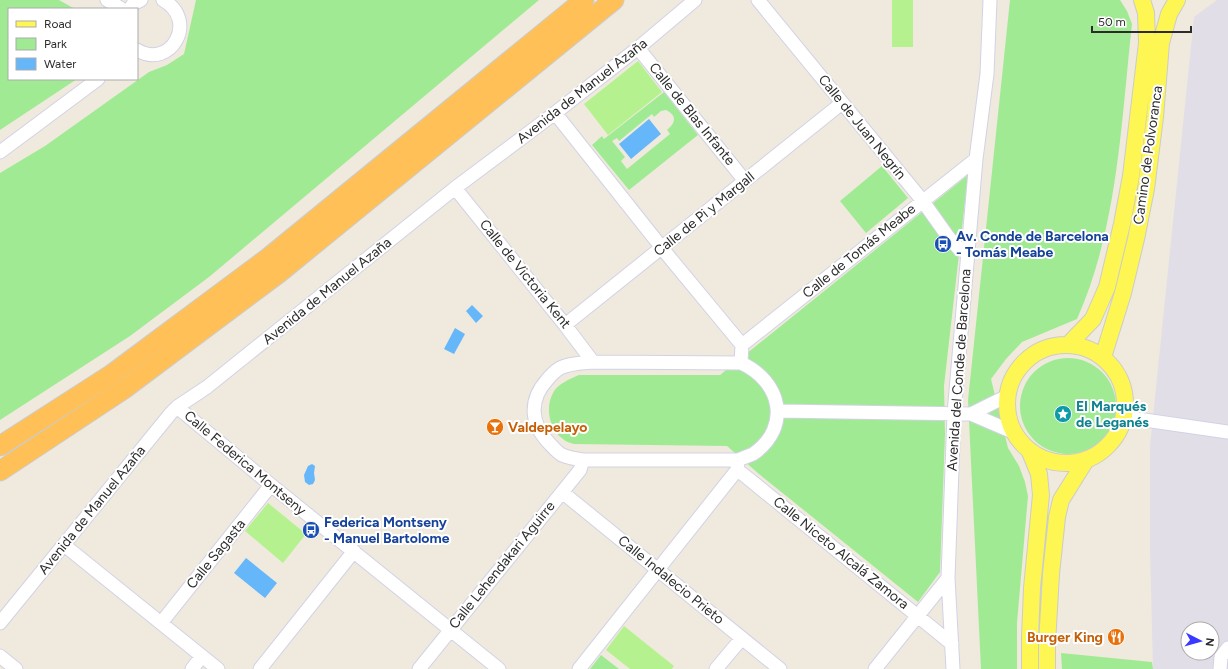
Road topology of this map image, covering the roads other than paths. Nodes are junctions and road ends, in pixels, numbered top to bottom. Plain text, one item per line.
1 (107, 0) edge
2 (141, 0) edge
3 (163, 0) edge
4 (584, 0) edge
5 (614, 0) edge
6 (695, 0) edge
7 (758, 0) edge
8 (990, 0) edge
9 (1142, 0) edge
10 (1177, 0) edge
11 (120, 8) edge
12 (131, 8) edge
13 (638, 48) junction
14 (138, 50) edge
15 (97, 80) edge
16 (842, 103) junction
17 (555, 113) junction
18 (0, 152) edge
19 (976, 158) junction
20 (745, 180) junction
21 (455, 188) junction
22 (922, 200) junction
23 (662, 247) junction
24 (968, 251) junction
25 (566, 325) junction
26 (1069, 344) junction
27 (742, 345) junction
28 (1103, 357) junction
29 (594, 362) junction
30 (741, 363) junction
31 (1007, 396) junction
32 (177, 407) junction
33 (778, 411) junction
34 (954, 414) junction
35 (971, 414) junction
36 (1124, 417) junction
37 (1013, 432) junction
38 (1228, 432) edge
39 (0, 446) edge
40 (1030, 452) junction
41 (583, 460) junction
42 (1086, 460) junction
43 (738, 465) junction
44 (0, 471) edge
45 (271, 485) junction
46 (562, 492) junction
47 (64, 545) junction
48 (354, 551) junction
49 (658, 570) junction
50 (948, 578) junction
51 (918, 616) junction
52 (0, 623) edge
53 (161, 623) junction
54 (450, 630) junction
55 (742, 638) junction
56 (952, 644) junction
57 (1228, 648) edge
58 (0, 656) edge
59 (202, 656) junction
60 (16, 669) edge
61 (192, 669) edge
62 (218, 669) edge
63 (260, 669) edge
64 (419, 669) edge
65 (499, 669) edge
66 (579, 669) edge
67 (716, 669) edge
68 (780, 669) edge
69 (875, 669) edge
70 (953, 669) edge
71 (1030, 669) edge
72 (1047, 669) edge
73 (1220, 669) edge

1 - 11 street
2 - 12 street
3 - 14 street
4 - 39 highway
5 - 44 highway
6 - 13 street, Avenida de Manuel Azaña
7 - 16 street, Calle de Juan Negrín
8 - 19 street, Avenida del Conde de Barcelona
9 - 26 main road, Camino de Polvoranca
10 - 28 main road, Camino de Polvoranca
13 - 17 street, Avenida de Manuel Azaña
13 - 20 street, Calle de Blas Infante
15 - 18 street
16 - 20 street, Calle de Pi y Margall
16 - 22 street, Calle de Juan Negrín
17 - 21 street, Avenida de Manuel Azaña
17 - 23 street
19 - 22 street, Calle de Tomás Meabe
19 - 24 street, Avenida del Conde de Barcelona
20 - 23 street, Calle de Pi y Margall
21 - 25 street, Calle de Victoria Kent
21 - 32 street, Avenida de Manuel Azaña
22 - 24 street, Calle de Juan Negrín
22 - 27 street, Calle de Tomás Meabe
23 - 25 street, Calle de Pi y Margall
23 - 27 street
24 - 34 street, Avenida del Conde de Barcelona
25 - 29 street, Calle de Victoria Kent
26 - 28 main road
26 - 31 main road
27 - 30 street
28 - 36 main road
29 - 30 street
29 - 41 street
30 - 33 street
31 - 35 street
31 - 37 main road
32 - 45 street, Calle Federica Montseny
32 - 47 street, Avenida de Manuel Azaña
33 - 34 street
33 - 43 street
34 - 35 street
34 - 50 street, Avenida del Conde de Barcelona
35 - 37 street
36 - 38 street
36 - 42 main road
37 - 40 main road
40 - 42 main road
40 - 71 main road
41 - 43 street
41 - 46 street, Calle Lehendakari Aguirre
42 - 72 main road
43 - 49 street
43 - 51 street, Calle Niceto Alcalá Zamora
45 - 48 street, Calle Federica Montseny
45 - 53 street, Calle Sagasta
46 - 49 street, Calle Indalecio Prieto
46 - 54 street, Calle Lehendakari Aguirre
47 - 52 street, Avenida de Manuel Azaña
47 - 53 street
48 - 54 street, Calle Federica Montseny
48 - 63 street
49 - 55 street, Calle Indalecio Prieto
49 - 66 street
50 - 51 street
50 - 56 street, Avenida del Conde de Barcelona
51 - 56 street, Calle Niceto Alcalá Zamora
51 - 69 street
53 - 59 street
54 - 64 street, Calle Lehendakari Aguirre
54 - 65 street, Calle Federica Montseny
55 - 67 street
55 - 68 street, Calle Indalecio Prieto
56 - 70 street, Avenida del Conde de Barcelona
57 - 73 street
58 - 60 street
59 - 61 street
59 - 62 street

